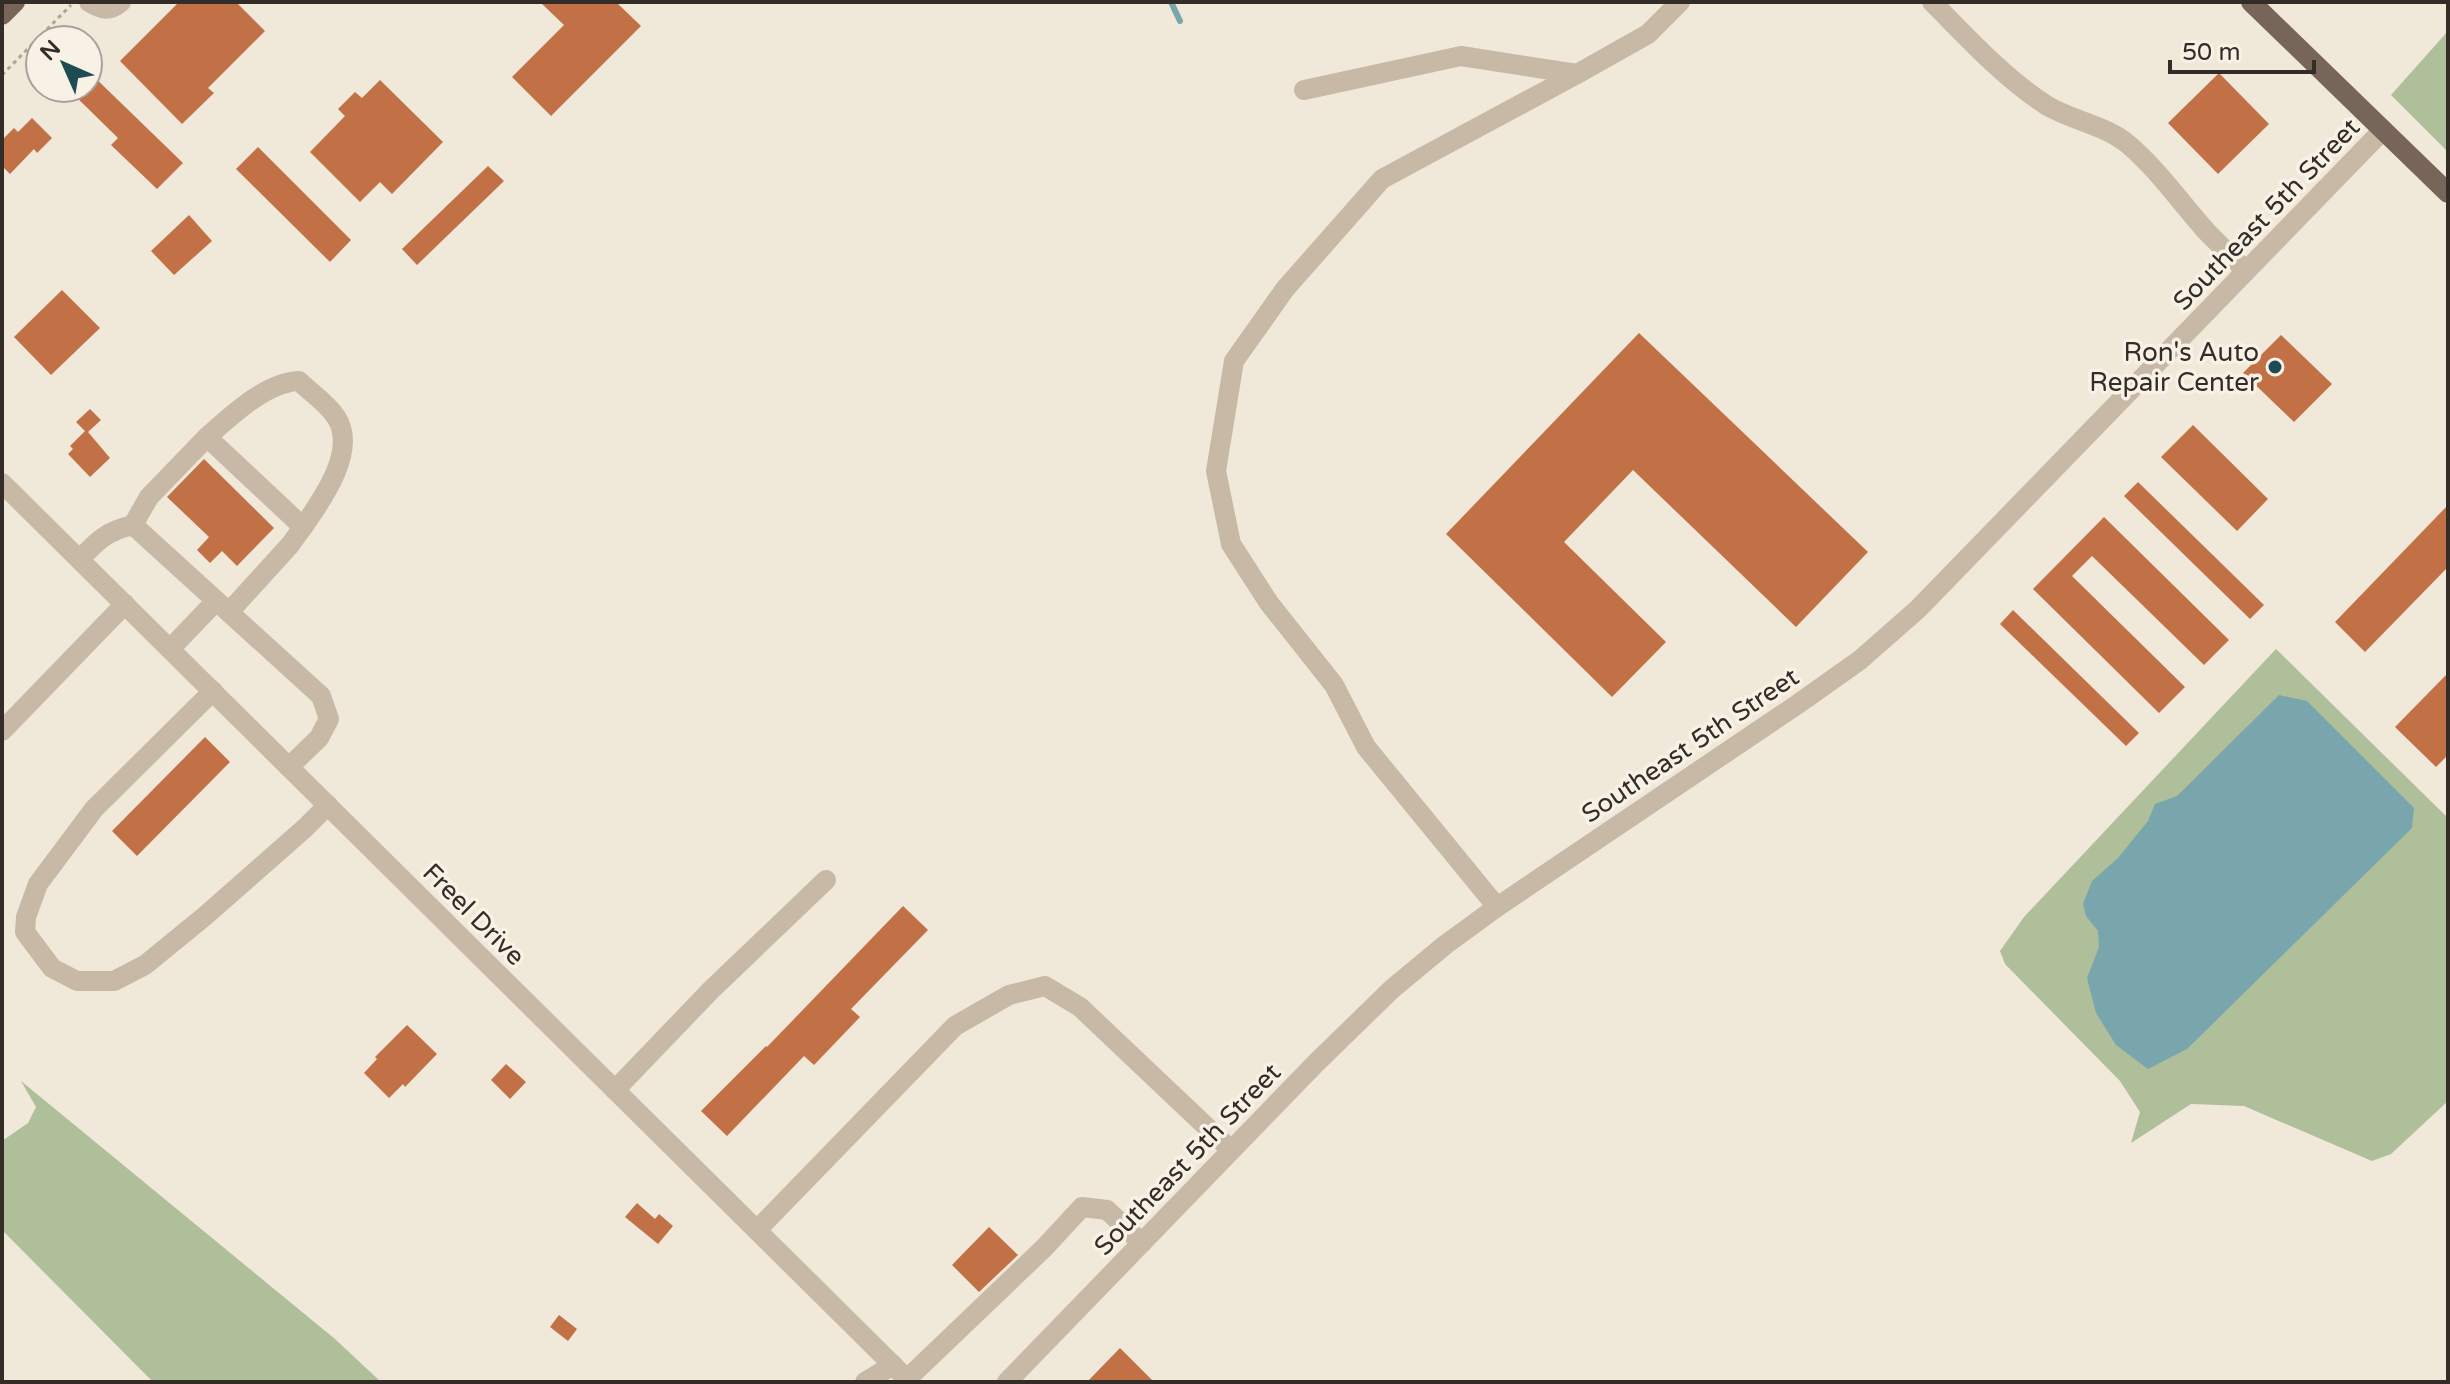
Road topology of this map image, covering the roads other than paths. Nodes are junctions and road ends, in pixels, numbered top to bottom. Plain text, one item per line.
1 (15, 2) edge
2 (89, 2) edge
3 (121, 2) edge
4 (1680, 2) edge
5 (1932, 2) edge
6 (2251, 2) edge
7 (2, 15) edge
8 (1577, 74) junction
9 (1304, 90) dead end
10 (2383, 130) junction
11 (2448, 193) edge
12 (2246, 271) junction
13 (207, 437) junction
14 (2, 483) edge
15 (133, 525) junction
16 (303, 527) junction
17 (80, 559) junction
18 (125, 604) junction
19 (223, 606) junction
20 (170, 649) junction
21 (213, 691) junction
22 (2, 731) edge
23 (289, 767) junction
24 (328, 805) junction
25 (826, 880) dead end
26 (1497, 907) junction
27 (615, 1090) junction
28 (1231, 1150) junction
29 (757, 1230) junction
30 (1142, 1243) junction
31 (903, 1375) edge
32 (865, 1382) edge
33 (1007, 1382) edge

1 - 7 main road
2 - 3 street
4 - 8 street
5 - 12 street
6 - 10 main road
8 - 9 street
8 - 26 street
10 - 11 main road
10 - 12 street, Southeast 5th Street
12 - 26 street, Southeast 5th Street
13 - 15 street
13 - 16 street
13 - 16 street
14 - 17 street, Freel Drive
15 - 17 street
15 - 19 street
16 - 19 street
17 - 18 street, Freel Drive
18 - 20 street, Freel Drive
18 - 22 street
19 - 20 street
19 - 23 street
20 - 21 street, Freel Drive
21 - 23 street, Freel Drive
21 - 24 street
23 - 24 street, Freel Drive
24 - 27 street, Freel Drive
25 - 27 street
26 - 28 street, Southeast 5th Street
27 - 29 street, Freel Drive
28 - 29 street
28 - 30 street, Southeast 5th Street
29 - 31 street, Freel Drive
30 - 31 street
30 - 33 street, Southeast 5th Street
31 - 32 street

